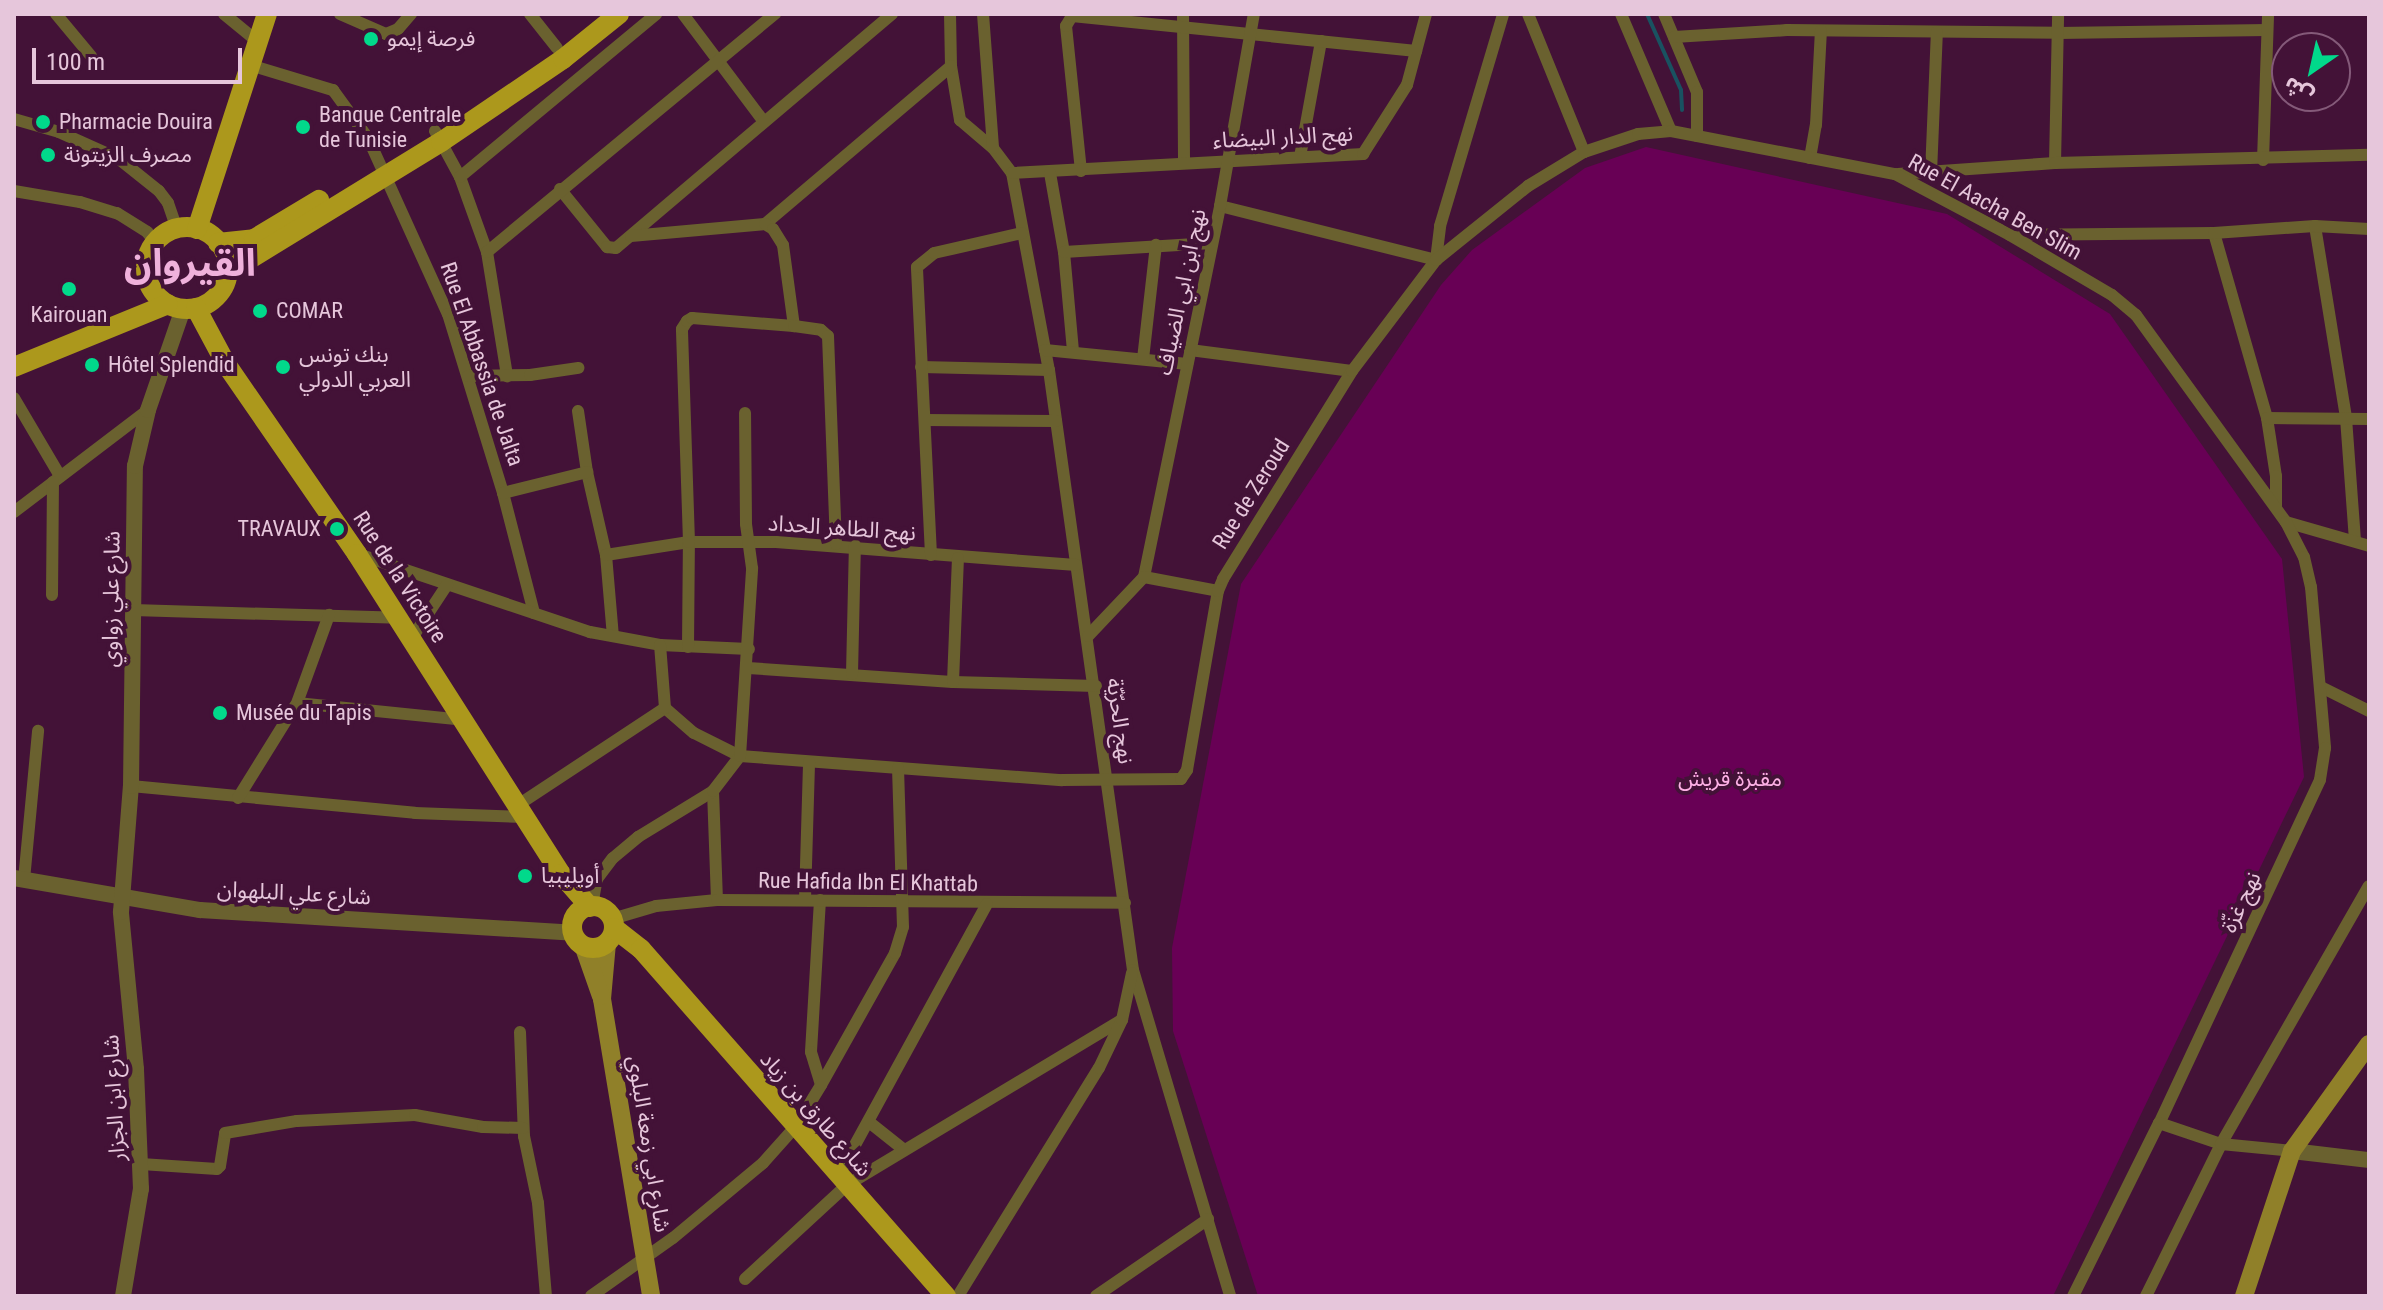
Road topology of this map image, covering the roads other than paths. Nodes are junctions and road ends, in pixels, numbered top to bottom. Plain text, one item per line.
1 (56, 14) edge
2 (224, 14) edge
3 (267, 14) edge
4 (340, 14) edge
5 (411, 14) edge
6 (530, 14) edge
7 (598, 14) edge
8 (619, 14) edge
9 (656, 14) edge
10 (683, 14) edge
11 (775, 14) edge
12 (892, 14) edge
13 (950, 14) edge
14 (983, 14) edge
15 (1254, 14) edge
16 (1426, 14) edge
17 (1503, 14) edge
18 (1528, 14) edge
19 (1621, 14) edge
20 (1664, 14) edge
21 (2058, 14) edge
22 (2268, 14) edge
23 (1148, 18) edge
24 (1182, 19) edge
25 (2267, 30) junction
26 (1821, 31) junction
27 (1937, 32) junction
28 (2058, 33) junction
29 (1251, 35) junction
30 (1674, 37) junction
31 (257, 41) junction
32 (1321, 41) junction
33 (557, 48) junction
34 (1416, 51) junction
35 (91, 56) dead end
36 (720, 59) junction
37 (250, 65) junction
38 (951, 66) junction
39 (14, 119) edge
40 (764, 122) junction
41 (1671, 131) junction
42 (438, 136) junction
43 (1697, 136) junction
44 (993, 148) junction
45 (1584, 152) junction
46 (2369, 155) edge
47 (1300, 157) junction
48 (1810, 158) junction
49 (2263, 160) junction
50 (1226, 162) junction
51 (1184, 163) junction
52 (2055, 163) junction
53 (381, 170) junction
54 (1081, 171) junction
55 (1012, 173) junction
56 (1050, 173) junction
57 (1931, 173) junction
58 (1895, 174) junction
59 (460, 177) junction
60 (560, 189) junction
61 (14, 191) edge
62 (1220, 206) junction
63 (765, 224) junction
64 (2315, 226) junction
65 (187, 229) junction
66 (2369, 229) edge
67 (1022, 233) junction
68 (2214, 233) junction
69 (2010, 235) junction
70 (630, 236) junction
71 (155, 242) junction
72 (218, 243) junction
73 (1212, 243) junction
74 (1156, 245) junction
75 (487, 252) junction
76 (1064, 252) junction
77 (1436, 260) junction
78 (227, 273) junction
79 (182, 307) junction
80 (794, 326) junction
81 (1045, 350) junction
82 (1190, 350) junction
83 (1073, 351) junction
84 (1143, 359) junction
85 (1187, 364) junction
86 (14, 367) edge
87 (921, 367) junction
88 (578, 368) dead end
89 (1049, 370) junction
90 (1352, 371) junction
91 (468, 376) junction
92 (507, 376) junction
93 (14, 398) edge
94 (148, 410) junction
95 (578, 411) dead end
96 (745, 413) dead end
97 (2267, 418) junction
98 (2346, 418) junction
99 (2369, 419) edge
100 (925, 420) junction
101 (1056, 421) junction
102 (587, 472) junction
103 (57, 479) junction
104 (503, 493) junction
105 (2276, 507) junction
106 (14, 512) edge
107 (2286, 522) junction
108 (2355, 541) junction
109 (689, 542) junction
110 (749, 542) junction
111 (836, 544) junction
112 (855, 545) junction
113 (2369, 546) edge
114 (357, 554) junction
115 (606, 555) junction
116 (931, 555) junction
117 (958, 558) junction
118 (1076, 565) junction
119 (1144, 577) junction
120 (447, 585) junction
121 (1218, 591) junction
122 (52, 595) dead end
123 (133, 610) junction
124 (534, 613) junction
125 (329, 615) junction
126 (398, 618) junction
127 (613, 636) junction
128 (1088, 636) junction
129 (412, 638) junction
130 (660, 645) junction
131 (688, 647) junction
132 (749, 649) junction
133 (748, 668) junction
134 (852, 674) junction
135 (953, 682) junction
136 (1096, 686) junction
137 (2321, 687) junction
138 (297, 703) junction
139 (665, 708) junction
140 (2369, 711) edge
141 (463, 720) junction
142 (38, 731) dead end
143 (740, 756) junction
144 (809, 762) junction
145 (898, 768) junction
146 (1108, 779) junction
147 (131, 786) junction
148 (713, 791) junction
149 (238, 798) junction
150 (521, 811) junction
151 (19, 879) edge
152 (2369, 886) edge
153 (122, 897) junction
154 (805, 899) junction
155 (717, 900) junction
156 (820, 900) junction
157 (905, 900) junction
158 (1125, 903) junction
159 (987, 904) junction
160 (583, 922) junction
161 (611, 933) junction
162 (1133, 970) junction
163 (602, 999) junction
164 (1122, 1020) junction
165 (520, 1032) dead end
166 (2369, 1044) edge
167 (821, 1085) junction
168 (869, 1122) junction
169 (2159, 1123) junction
170 (796, 1126) junction
171 (523, 1128) junction
172 (2221, 1144) junction
173 (903, 1149) junction
174 (2292, 1151) junction
175 (2369, 1160) edge
176 (141, 1164) junction
177 (842, 1180) junction
178 (1208, 1219) junction
179 (644, 1259) junction
180 (745, 1279) dead end
181 (123, 1296) edge
182 (546, 1296) edge
183 (591, 1296) edge
184 (651, 1296) edge
185 (946, 1296) edge
186 (958, 1296) edge
187 (1096, 1296) edge
188 (1230, 1296) edge
189 (2073, 1296) edge
190 (2146, 1296) edge
191 (2244, 1296) edge

1 - 35 street
2 - 31 street
3 - 31 main road
4 - 5 street
6 - 33 street
7 - 33 main road
8 - 42 main road
9 - 59 street
10 - 36 street
11 - 36 street
12 - 40 street
13 - 38 street, نهج الحرّيّة
14 - 44 street
15 - 29 street, نهج ابن ابي الضياف
16 - 34 street, نهج الدار البيضاء
17 - 77 street
18 - 45 street
19 - 41 street
20 - 30 street
21 - 28 street
22 - 25 street
23 - 24 street
23 - 54 street
24 - 29 street
24 - 51 street
25 - 28 street
25 - 49 street
26 - 27 street
26 - 30 street
26 - 48 street
27 - 28 street
27 - 57 street
28 - 52 street
29 - 32 street
29 - 50 street, نهج ابن ابي الضياف
30 - 43 street
31 - 37 main road
32 - 34 street
32 - 47 street
33 - 42 main road
34 - 47 street, نهج الدار البيضاء
36 - 40 street
36 - 60 street
37 - 53 street, Rue El Abbassia de Jalta
37 - 65 main road
38 - 44 street, نهج الحرّيّة
38 - 63 street
39 - 65 street
40 - 70 street
41 - 43 street, Rue El Aacha Ben Slim
41 - 45 street, Rue El Aacha Ben Slim
42 - 53 main road
42 - 59 street
43 - 48 street, Rue El Aacha Ben Slim
44 - 55 street, نهج الحرّيّة
45 - 77 street, Rue El Aacha Ben Slim
46 - 49 street
47 - 50 street, نهج الدار البيضاء
48 - 58 street, Rue El Aacha Ben Slim
49 - 52 street
50 - 51 street, نهج الدار البيضاء
50 - 62 street, نهج ابن ابي الضياف
51 - 54 street, نهج الدار البيضاء
52 - 57 street
53 - 72 main road
53 - 78 main road
53 - 91 street, Rue El Abbassia de Jalta
54 - 56 street, نهج الدار البيضاء
55 - 56 street, نهج الدار البيضاء
55 - 67 street, نهج الحرّيّة
56 - 76 street
57 - 58 street
58 - 69 street, Rue El Aacha Ben Slim
59 - 75 street
60 - 70 street
60 - 75 street
61 - 71 street
62 - 73 street, نهج ابن ابي الضياف
62 - 77 street
63 - 70 street
63 - 80 street
64 - 66 street
64 - 68 street
64 - 98 street
65 - 71 main road
65 - 72 main road
67 - 81 street, نهج الحرّيّة
67 - 87 street
68 - 69 street
68 - 97 street
69 - 105 street, Rue El Aacha Ben Slim
71 - 79 main road
72 - 78 main road
73 - 74 street
73 - 82 street, نهج ابن ابي الضياف
74 - 76 street
74 - 84 street
75 - 92 street
76 - 83 street
77 - 90 street, Rue de Zeroud
78 - 79 main road
79 - 86 main road
79 - 94 street, شارع علي زواوي
79 - 114 main road, Rue de la Victoire
80 - 109 street
80 - 111 street
81 - 83 street
81 - 89 street, نهج الحرّيّة
82 - 85 street, نهج ابن ابي الضياف
82 - 90 street
83 - 84 street
84 - 85 street
85 - 119 street, نهج ابن ابي الضياف
87 - 89 street
87 - 100 street
88 - 92 street
89 - 101 street, نهج الحرّيّة
90 - 121 street, Rue de Zeroud
91 - 92 street
91 - 104 street, Rue El Abbassia de Jalta
93 - 103 street
94 - 103 street
94 - 123 street, شارع علي زواوي
95 - 102 street
96 - 110 street
97 - 98 street
97 - 105 street
98 - 99 street
98 - 108 street
100 - 101 street
100 - 116 street
101 - 118 street, نهج الحرّيّة
102 - 104 street
102 - 115 street
103 - 106 street
103 - 122 street
104 - 124 street, Rue El Abbassia de Jalta
105 - 107 street, نهج غزّة
107 - 108 street
107 - 137 street, نهج غزّة
108 - 113 street
109 - 110 street, نهج الطاهر الحداد
109 - 115 street, نهج الطاهر الحداد
109 - 131 street
110 - 111 street, نهج الطاهر الحداد
110 - 132 street
111 - 112 street, نهج الطاهر الحداد
112 - 116 street, نهج الطاهر الحداد
112 - 134 street
114 - 120 street
114 - 126 main road, Rue de la Victoire
115 - 127 street
116 - 117 street, نهج الطاهر الحداد
117 - 118 street, نهج الطاهر الحداد
117 - 135 street
118 - 128 street, نهج الحرّيّة
119 - 121 street
119 - 128 street
120 - 124 street
120 - 129 street
121 - 146 street, Rue de Zeroud
123 - 125 street
123 - 147 street, شارع علي زواوي
124 - 127 street
125 - 126 street
125 - 138 street
126 - 129 main road, Rue de la Victoire
127 - 130 street
128 - 136 street, نهج الحرّيّة
129 - 141 main road, Rue de la Victoire
130 - 131 street
130 - 139 street
131 - 132 street
132 - 133 street
133 - 134 street
133 - 143 street
134 - 135 street
135 - 136 street
136 - 146 street, نهج الحرّيّة
137 - 140 street
137 - 169 street, نهج غزّة
138 - 141 street
138 - 149 street
139 - 143 street
139 - 150 street
141 - 150 main road, Rue de la Victoire
142 - 151 street
143 - 144 street
143 - 148 street
144 - 145 street
144 - 154 street
145 - 146 street
145 - 157 street
146 - 158 street, نهج الحرّيّة
147 - 149 street
147 - 153 street, شارع علي زواوي
148 - 155 street
148 - 160 street
149 - 150 street
150 - 160 main road, Rue de la Victoire
151 - 153 street, شارع علي البلهوان
152 - 172 street
153 - 160 street, شارع علي البلهوان
153 - 176 street, شارع ابن الجزار
154 - 155 street, Rue Hafida Ibn El Khattab
154 - 156 street, Rue Hafida Ibn El Khattab
155 - 161 street, Rue Hafida Ibn El Khattab
156 - 157 street, Rue Hafida Ibn El Khattab
156 - 167 street
157 - 159 street, Rue Hafida Ibn El Khattab
157 - 167 street
158 - 159 street, Rue Hafida Ibn El Khattab
158 - 162 street, نهج الحرّيّة
159 - 168 street
160 - 161 main road, Rue de la Victoire
160 - 161 main road
160 - 163 main road, شارع ابي زمعة البلوي
161 - 163 main road, شارع ابي زمعة البلوي
161 - 170 main road, شارع طارق بن زياد
162 - 164 street
162 - 178 street, نهج الحرّيّة
163 - 179 main road, شارع ابي زمعة البلوي
164 - 173 street
164 - 186 street
165 - 171 street
166 - 174 main road
167 - 170 street
168 - 173 street
168 - 177 street
169 - 172 street
169 - 189 street, نهج غزّة
170 - 177 main road, شارع طارق بن زياد
170 - 179 street
171 - 176 street
171 - 182 street
172 - 174 street
172 - 190 street
173 - 177 street
174 - 175 street
174 - 191 main road
176 - 181 street, شارع ابن الجزار
177 - 180 street
177 - 185 main road, شارع طارق بن زياد
178 - 187 street
178 - 188 street, نهج الحرّيّة
179 - 183 street
179 - 184 main road, شارع ابي زمعة البلوي

